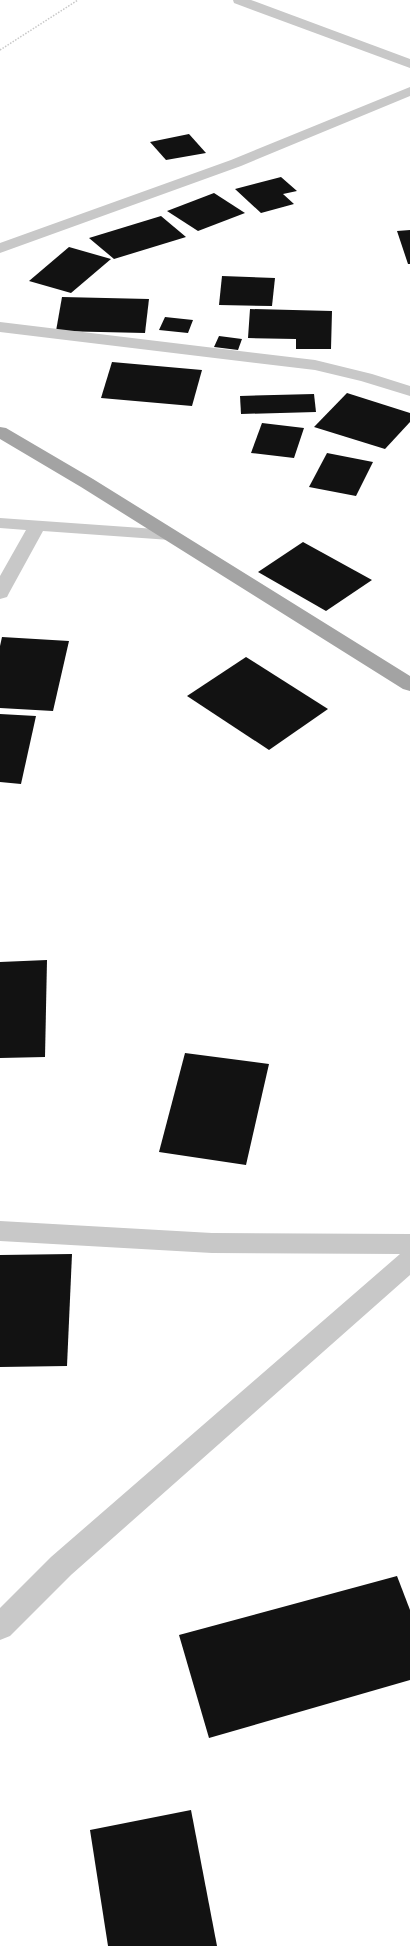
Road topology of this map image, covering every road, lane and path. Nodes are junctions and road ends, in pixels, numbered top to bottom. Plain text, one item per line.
1 (78, 0) edge
2 (239, 0) edge
3 (0, 50) edge
4 (410, 64) edge
5 (410, 91) edge
6 (0, 248) edge
7 (0, 327) edge
8 (410, 391) edge
9 (0, 432) edge
10 (0, 523) edge
11 (37, 526) junction
12 (170, 535) junction
13 (0, 593) edge
14 (410, 686) edge
15 (0, 1231) edge
16 (410, 1244) edge
17 (410, 1260) edge
18 (0, 1627) edge

1 - 3 path
2 - 4 street
5 - 6 street
7 - 8 street
9 - 12 main road
10 - 11 street
11 - 12 street
11 - 13 street
12 - 14 main road
15 - 16 street
17 - 18 street

